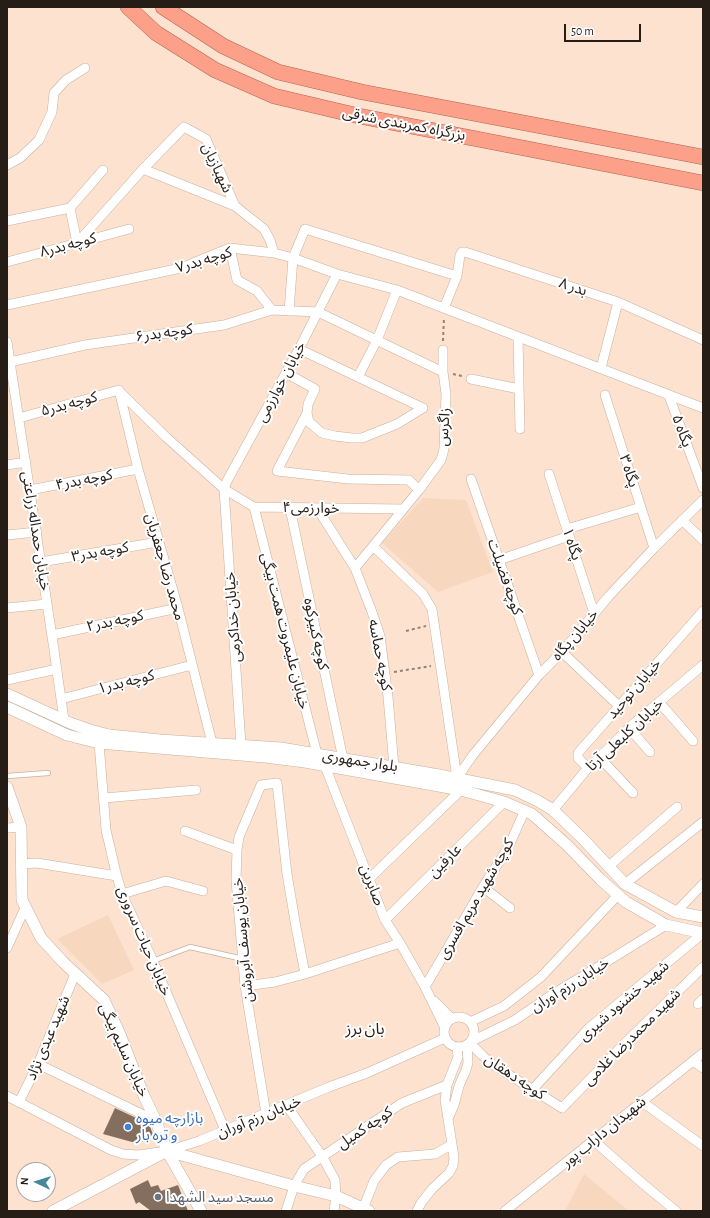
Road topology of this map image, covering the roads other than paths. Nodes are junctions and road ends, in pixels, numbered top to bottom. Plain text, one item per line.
1 (128, 7) edge
2 (163, 7) edge
3 (85, 68) dead end
4 (703, 157) edge
5 (7, 165) edge
6 (143, 169) junction
7 (103, 170) dead end
8 (703, 183) edge
9 (235, 206) junction
10 (70, 208) junction
11 (7, 221) edge
12 (129, 229) dead end
13 (77, 243) junction
14 (230, 248) junction
15 (274, 253) junction
16 (293, 258) junction
17 (7, 262) edge
18 (337, 274) junction
19 (457, 276) junction
20 (396, 290) junction
21 (618, 302) junction
22 (7, 305) edge
23 (444, 308) junction
24 (272, 310) junction
25 (289, 311) junction
26 (318, 312) junction
27 (518, 338) junction
28 (378, 340) junction
29 (703, 340) edge
30 (7, 342) edge
31 (299, 349) junction
32 (443, 350) road end
33 (10, 362) junction
34 (600, 368) junction
35 (444, 372) junction
36 (286, 373) junction
37 (358, 377) junction
38 (471, 379) road end
39 (519, 389) junction
40 (118, 390) junction
41 (605, 395) dead end
42 (669, 396) junction
43 (703, 408) edge
44 (307, 413) junction
45 (19, 418) junction
46 (520, 428) dead end
47 (26, 462) junction
48 (7, 465) edge
49 (138, 469) junction
50 (549, 474) dead end
51 (471, 479) dead end
52 (703, 488) edge
53 (224, 489) junction
54 (30, 490) junction
55 (419, 490) junction
56 (703, 500) edge
57 (254, 507) junction
58 (641, 507) junction
59 (290, 508) junction
60 (317, 508) junction
61 (403, 510) junction
62 (682, 520) junction
63 (36, 532) junction
64 (568, 533) junction
65 (7, 535) edge
66 (703, 540) edge
67 (158, 542) junction
68 (373, 546) junction
69 (654, 548) junction
70 (499, 560) junction
71 (41, 562) junction
72 (356, 568) junction
73 (47, 604) junction
74 (7, 608) edge
75 (178, 608) junction
76 (703, 611) edge
77 (594, 613) junction
78 (52, 635) junction
79 (562, 652) junction
80 (192, 665) junction
81 (702, 668) edge
82 (57, 669) junction
83 (540, 675) junction
84 (7, 680) edge
85 (7, 694) edge
86 (61, 699) junction
87 (659, 702) junction
88 (7, 707) edge
89 (620, 707) junction
90 (64, 720) junction
91 (629, 728) junction
92 (693, 741) dead end
93 (99, 743) junction
94 (212, 744) junction
95 (241, 750) junction
96 (650, 752) dead end
97 (317, 754) junction
98 (599, 757) junction
99 (343, 759) junction
100 (325, 766) junction
101 (394, 767) junction
102 (588, 768) junction
103 (48, 773) dead end
104 (7, 776) edge
105 (457, 778) junction
106 (7, 787) edge
107 (196, 790) dead end
108 (461, 790) junction
109 (633, 793) dead end
110 (104, 798) junction
111 (533, 798) junction
112 (504, 802) junction
113 (677, 808) dead end
114 (525, 810) junction
115 (553, 810) junction
116 (703, 822) edge
117 (21, 827) junction
118 (7, 828) edge
119 (184, 831) dead end
120 (237, 850) junction
121 (21, 864) junction
122 (609, 866) junction
123 (117, 876) junction
124 (369, 880) junction
125 (625, 884) junction
126 (703, 884) edge
127 (483, 887) junction
128 (203, 891) dead end
129 (122, 894) junction
130 (618, 896) junction
131 (26, 908) junction
132 (510, 908) dead end
133 (676, 912) junction
134 (703, 917) edge
135 (385, 920) junction
136 (666, 925) junction
137 (703, 933) edge
138 (400, 943) junction
139 (7, 948) edge
140 (243, 960) junction
141 (153, 961) junction
142 (703, 967) edge
143 (75, 974) junction
144 (305, 974) junction
145 (245, 986) junction
146 (425, 987) junction
147 (430, 997) junction
148 (504, 1006) junction
149 (452, 1019) junction
150 (515, 1020) junction
151 (470, 1022) junction
152 (445, 1028) junction
153 (445, 1038) junction
154 (469, 1043) junction
155 (457, 1047) junction
156 (703, 1053) edge
157 (693, 1061) junction
158 (38, 1064) junction
159 (703, 1068) edge
160 (447, 1085) junction
161 (532, 1090) junction
162 (7, 1096) edge
163 (641, 1101) junction
164 (19, 1102) junction
165 (287, 1106) junction
166 (562, 1108) joint
167 (266, 1114) junction
168 (448, 1118) junction
169 (156, 1121) junction
170 (225, 1130) junction
171 (593, 1140) junction
172 (451, 1145) junction
173 (703, 1146) edge
174 (167, 1151) junction
175 (322, 1156) junction
176 (294, 1186) junction
177 (336, 1196) junction
178 (366, 1210) edge
179 (53, 1211) edge
180 (201, 1211) edge
181 (286, 1211) edge
182 (334, 1211) edge
183 (417, 1211) edge
184 (505, 1211) edge
185 (676, 1211) edge

1 - 8 highway, بزرگراه کمربندی شرقی
2 - 4 highway, بزرگراه کمربندی شرقی
3 - 5 street
6 - 9 street
6 - 9 street, شهبازیان
6 - 13 street
7 - 10 street
9 - 15 street
10 - 11 street
10 - 13 street
12 - 13 street, کوچه بدر۸
13 - 17 street, کوچه بدر۸
14 - 15 street, کوچه بدر۷
14 - 22 street, کوچه بدر۷
14 - 24 street
15 - 16 street, کوچه بدر۷
16 - 18 street, کوچه بدر۷
16 - 19 street
16 - 25 street
18 - 20 street, کوچه بدر۷
18 - 26 street, خیابان خوارزمی
19 - 21 street, بدر ۸
19 - 23 street
20 - 23 street, کوچه بدر۷
20 - 28 street
21 - 29 street, بدر ۸
21 - 34 street
23 - 27 street, کوچه بدر۷
24 - 25 street, کوچه بدر۶
24 - 33 street, کوچه بدر۶
25 - 26 street, کوچه بدر۶
26 - 28 street
26 - 31 street, خیابان خوارزمی
27 - 34 street, کوچه بدر۷
27 - 39 street
28 - 35 street
28 - 37 street
30 - 33 street, خیابان حمداله زراعتی
31 - 36 street, خیابان خوارزمی
31 - 37 street
32 - 35 street, زاگرس
33 - 45 street, خیابان حمداله زراعتی
34 - 42 street, کوچه بدر۷
35 - 55 street, زاگرس
36 - 44 street
36 - 53 street, خیابان خوارزمی
37 - 44 street
38 - 39 street
39 - 46 street
40 - 45 street, کوچه بدر۵
40 - 49 street, محمد رضا جعفریان
40 - 53 street, خوارزمی۴
41 - 58 street, پگاه ۳
42 - 43 street, کوچه بدر۷
42 - 52 street, پگاه ۵
44 - 55 street
45 - 47 street, خیابان حمداله زراعتی
47 - 48 street
47 - 54 street, خیابان حمداله زراعتی
49 - 54 street, کوچه بدر۴
49 - 67 street, محمد رضا جعفریان
50 - 64 street, پگاه ۱
51 - 70 street, کوچه فضیلت
53 - 57 street, خوارزمی۴
53 - 95 street, خیابان خداکرمی
54 - 63 street, خیابان حمداله زراعتی
55 - 61 street, زاگرس
56 - 62 street, خیابان پگاه
57 - 59 street, خوارزمی۴
57 - 97 street, خیابان علیمروت همت بیگی
58 - 64 street
58 - 69 street, پگاه ۳
59 - 60 street, خوارزمی۴
59 - 99 street, کوچه کبیرکوه
60 - 61 street, خوارزمی۴
60 - 72 street, کوچه حماسه
61 - 68 street, زاگرس
62 - 66 street
62 - 69 street, خیابان پگاه
63 - 65 street
63 - 71 street, خیابان حمداله زراعتی
64 - 70 street
64 - 77 street, پگاه ۱
67 - 71 street, کوچه بدر۳
67 - 75 street, محمد رضا جعفریان
68 - 72 street, زاگرس
68 - 105 street
69 - 77 street, خیابان پگاه
70 - 83 street, کوچه فضیلت
71 - 73 street, خیابان حمداله زراعتی
72 - 101 street, کوچه حماسه
73 - 74 street
73 - 78 street, خیابان حمداله زراعتی
75 - 78 street, کوچه بدر۲
75 - 80 street, محمد رضا جعفریان
76 - 89 street, خیابان توحید
77 - 79 street, خیابان پگاه
78 - 82 street, خیابان حمداله زراعتی
79 - 83 street, خیابان پگاه
79 - 89 street
80 - 86 street, کوچه بدر۱
80 - 94 street, محمد رضا جعفریان
81 - 87 street, خیابان کلبعلی آرتا
82 - 84 street
82 - 86 street, خیابان حمداله زراعتی
83 - 105 street, خیابان پگاه
85 - 90 street, بلوار جمهوری
86 - 90 street, خیابان حمداله زراعتی
87 - 91 street, خیابان کلبعلی آرتا
87 - 92 street
88 - 93 street, بلوار جمهوری
89 - 102 street, خیابان توحید
90 - 94 street, بلوار جمهوری
91 - 96 street
91 - 98 street, خیابان کلبعلی آرتا
93 - 95 street, بلوار جمهوری
93 - 110 street, خیابان حیات سروری
94 - 95 street, بلوار جمهوری
95 - 97 street, بلوار جمهوری
95 - 100 street, بلوار جمهوری
97 - 99 street, بلوار جمهوری
98 - 102 street, خیابان کلبعلی آرتا
98 - 109 street
99 - 101 street, بلوار جمهوری
100 - 108 street, بلوار جمهوری
100 - 124 street, صابرین
101 - 105 street, بلوار جمهوری
102 - 115 street, خیابان کلبعلی آرتا
103 - 104 lane
105 - 111 street, بلوار جمهوری
106 - 117 street, خیابان سلیم بیگی
107 - 110 street
108 - 112 street, بلوار جمهوری
108 - 124 street
110 - 123 street, خیابان حیات سروری
111 - 114 street
111 - 115 street, بلوار جمهوری
112 - 114 street, بلوار جمهوری
112 - 135 street, عارفین
113 - 122 street
114 - 127 street, کوچه شهید مریم افسری
114 - 130 street, بلوار جمهوری
115 - 122 street, بلوار جمهوری
116 - 125 street
117 - 118 street
117 - 121 street, خیابان سلیم بیگی
119 - 120 street
120 - 140 street, خیابان یوسف آبروشن
120 - 144 street, خیابان یوسف آبروشن
121 - 123 street
121 - 131 street, خیابان سلیم بیگی
122 - 125 street, بلوار جمهوری
123 - 129 street, خیابان حیات سروری
124 - 135 street, صابرین
125 - 130 street
125 - 133 street, بلوار جمهوری
126 - 133 street
127 - 132 street
127 - 146 street, کوچه شهید مریم افسری
128 - 129 street
129 - 141 street, خیابان حیات سروری
130 - 136 street, بلوار جمهوری
130 - 148 street, خیابان رزم آوران
131 - 139 street
131 - 143 street, خیابان سلیم بیگی
133 - 134 street, بلوار جمهوری
133 - 136 street
135 - 138 street, صابرین
136 - 137 street, بلوار جمهوری
136 - 150 street, خیابان رزم آوران
137 - 161 street, شهید خشنود شیری
138 - 144 street
138 - 146 street, صابرین
140 - 141 lane
140 - 145 street, خیابان یوسف آبروشن
141 - 170 street, خیابان حیات سروری
142 - 166 street, شهید محمدرضا غلامی
143 - 158 street, شهید عبدی نژاد
143 - 169 street, خیابان سلیم بیگی
144 - 145 street
145 - 167 street, خیابان یوسف آبروشن
146 - 147 street, صابرین
147 - 149 street, صابرین
147 - 152 street, صابرین
148 - 150 street
148 - 151 street, خیابان رزم آوران
149 - 151 street
149 - 152 street
150 - 154 street, خیابان رزم آوران
151 - 154 street
152 - 153 street
153 - 155 street
153 - 165 street, خیابان رزم آوران
154 - 155 street
154 - 161 street, کوچه دهقان
154 - 168 street
155 - 160 street
156 - 157 street, شهیدان داراب پور
157 - 159 street
157 - 163 street, شهیدان داراب پور
158 - 164 street, شهید عبدی نژاد
158 - 169 street
160 - 168 street
160 - 175 street, کوچه کمیل
161 - 166 street, کوچه دهقان
162 - 164 street
163 - 171 street, شهیدان داراب پور
163 - 173 street
164 - 174 street
165 - 167 street, خیابان رزم آوران
165 - 175 street
167 - 170 street, خیابان رزم آوران
168 - 172 street
169 - 174 street, خیابان سلیم بیگی
170 - 174 street, خیابان رزم آوران
171 - 184 street, شهیدان داراب پور
171 - 185 street
172 - 178 street
172 - 183 street
174 - 176 street
174 - 179 street, خیابان رزم آوران
174 - 180 street, خیابان سلیم بیگی
175 - 176 street, کوچه کمیل
175 - 177 street
176 - 177 street
176 - 181 street, کوچه کمیل
177 - 178 street
177 - 182 street

